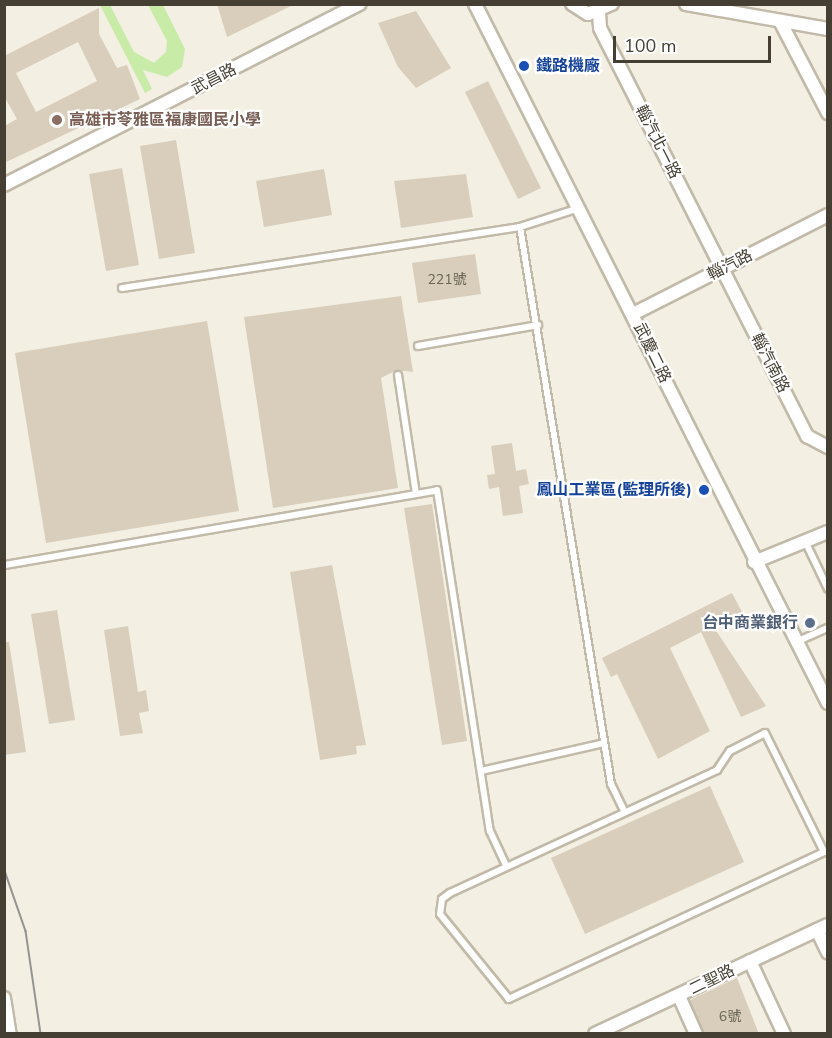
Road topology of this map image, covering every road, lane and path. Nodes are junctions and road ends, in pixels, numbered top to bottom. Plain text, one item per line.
1 (360, 4) edge
2 (475, 4) edge
3 (572, 4) edge
4 (612, 4) edge
5 (686, 4) edge
6 (599, 13) junction
7 (780, 21) junction
8 (828, 29) edge
9 (828, 113) edge
10 (4, 185) edge
11 (579, 208) junction
12 (828, 215) edge
13 (520, 227) junction
14 (722, 269) junction
15 (122, 288) dead end
16 (633, 314) junction
17 (538, 325) junction
18 (418, 346) dead end
19 (398, 375) dead end
20 (828, 447) edge
21 (416, 494) junction
22 (828, 532) edge
23 (805, 541) junction
24 (754, 562) junction
25 (4, 565) edge
26 (828, 589) edge
27 (828, 628) edge
28 (796, 643) junction
29 (828, 703) edge
30 (604, 743) junction
31 (481, 771) junction
32 (624, 811) junction
33 (506, 866) junction
34 (822, 927) edge
35 (828, 953) edge
36 (750, 961) junction
37 (679, 996) junction
38 (4, 998) edge
39 (612, 1030) edge
40 (10, 1034) edge
41 (595, 1034) edge
42 (696, 1034) edge
43 (784, 1034) edge

1 - 10 street, 武昌路
2 - 11 street, 武慶二路
3 - 6 street
4 - 6 street
5 - 7 street
6 - 14 street, 輜汽北一路
7 - 8 street
7 - 9 street
11 - 13 lane
11 - 16 street, 武慶二路
12 - 14 street, 輜汽路
13 - 15 lane
13 - 17 lane
14 - 16 street, 輜汽路
14 - 20 street, 輜汽南路
16 - 24 street, 武慶二路
17 - 18 lane
17 - 30 lane
19 - 21 lane
21 - 25 lane
21 - 31 lane
22 - 23 street
23 - 24 street
23 - 26 lane
24 - 28 street, 武慶二路
27 - 28 lane
28 - 29 street, 武慶二路
30 - 31 lane
30 - 32 lane
31 - 33 lane
32 - 33 lane
32 - 33 lane
34 - 35 street
34 - 36 street, 二聖路
36 - 37 street, 二聖路
36 - 43 street
37 - 39 street, 二聖路
37 - 42 street
38 - 40 street
39 - 41 street, 二聖路

